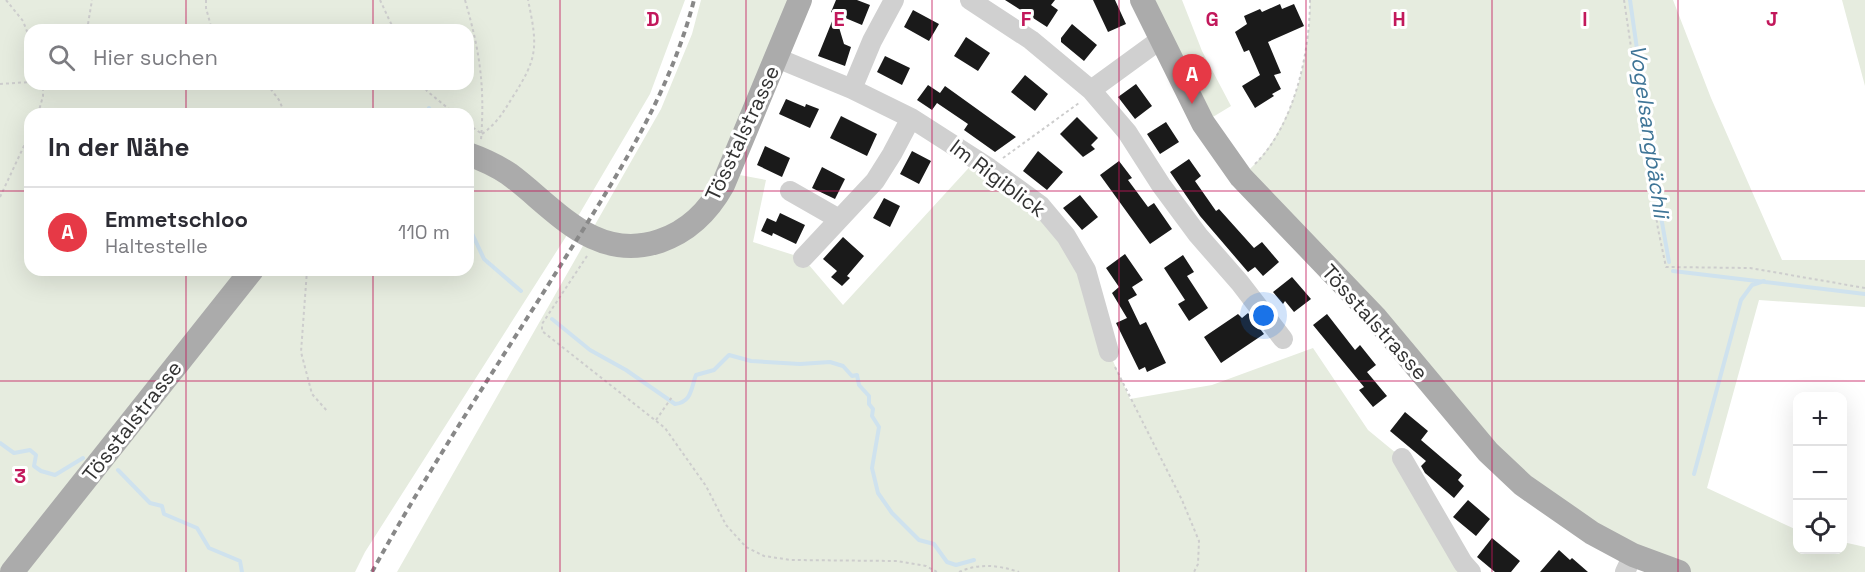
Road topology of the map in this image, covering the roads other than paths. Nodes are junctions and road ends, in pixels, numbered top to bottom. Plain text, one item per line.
1 (800, 0) edge
2 (894, 0) edge
3 (970, 0) edge
4 (1142, 0) edge
5 (1161, 39) junction
6 (777, 58) junction
7 (852, 89) junction
8 (1091, 90) junction
9 (910, 118) junction
10 (475, 144) edge
11 (790, 190) dead end
12 (839, 219) junction
13 (803, 258) dead end
14 (247, 276) edge
15 (1283, 339) dead end
16 (1109, 352) road end
17 (1402, 458) dead end
18 (1629, 563) edge
19 (12, 572) edge
20 (1472, 572) edge
21 (1679, 572) edge

1 - 6 main road, Tösstalstrasse
2 - 7 street
3 - 8 street
4 - 5 main road, Tösstalstrasse
5 - 8 street
5 - 18 main road, Tösstalstrasse
6 - 7 street, Im Rigiblick
6 - 10 main road, Tösstalstrasse
7 - 9 street, Im Rigiblick
8 - 15 street
9 - 12 street
9 - 16 street, Im Rigiblick
11 - 12 street
12 - 13 street
14 - 19 main road, Tösstalstrasse
17 - 20 street
18 - 21 main road, Tösstalstrasse

